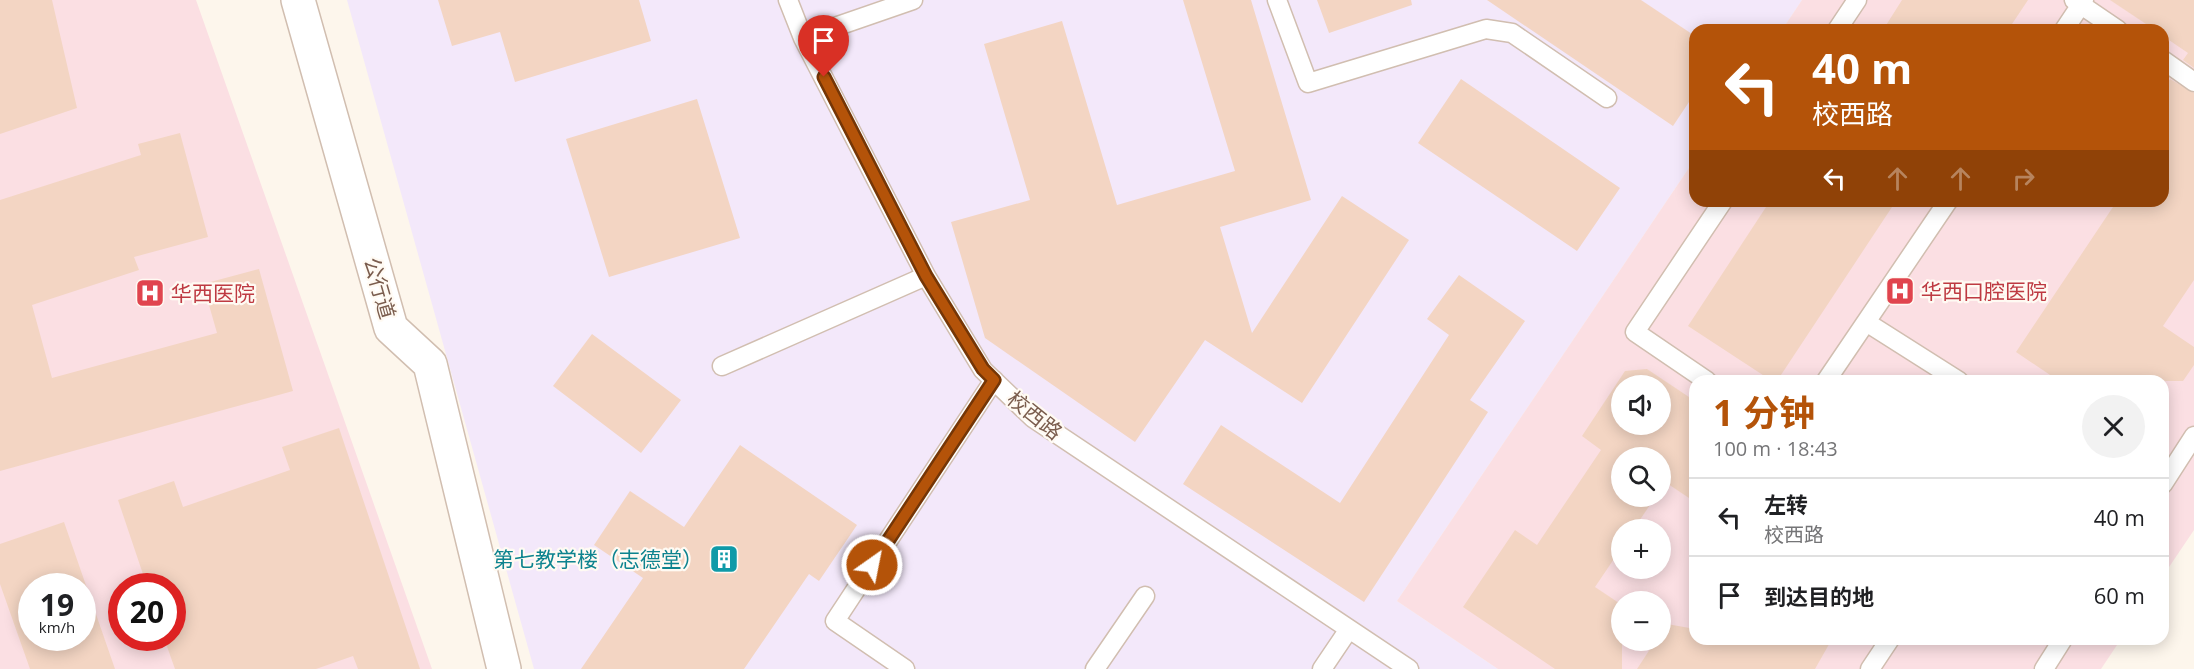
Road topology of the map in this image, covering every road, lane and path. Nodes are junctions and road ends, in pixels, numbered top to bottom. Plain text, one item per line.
1 (298, 0) edge
2 (788, 0) edge
3 (913, 0) edge
4 (1277, 0) edge
5 (1857, 0) edge
6 (2080, 2) edge
7 (1841, 24) edge
8 (2067, 24) edge
9 (2110, 24) edge
10 (803, 38) junction
11 (2169, 64) edge
12 (2194, 82) edge
13 (1607, 98) dead end
14 (1719, 207) edge
15 (1944, 207) edge
16 (926, 276) junction
17 (1866, 322) junction
18 (722, 366) dead end
19 (1698, 375) edge
20 (1830, 375) edge
21 (1950, 375) edge
22 (994, 380) junction
23 (2194, 436) edge
24 (2169, 475) edge
25 (1145, 596) dead end
26 (1349, 629) junction
27 (1886, 645) edge
28 (2059, 645) edge
29 (504, 669) edge
30 (905, 669) edge
31 (1095, 669) edge
32 (1322, 669) edge
33 (1409, 669) edge
34 (1870, 669) edge
35 (2044, 669) edge

1 - 29 street, 公行道
2 - 10 lane, 校西路
3 - 10 lane
4 - 13 lane
5 - 7 lane
6 - 8 lane
6 - 9 lane
10 - 16 lane, 校西路
11 - 12 lane
14 - 19 lane
15 - 17 lane
16 - 18 lane
16 - 22 lane, 校西路
17 - 20 lane
17 - 21 lane
22 - 26 lane, 校西路
22 - 30 lane
23 - 24 lane
25 - 31 lane
26 - 32 lane
26 - 33 lane, 校西路
27 - 34 lane
28 - 35 lane

